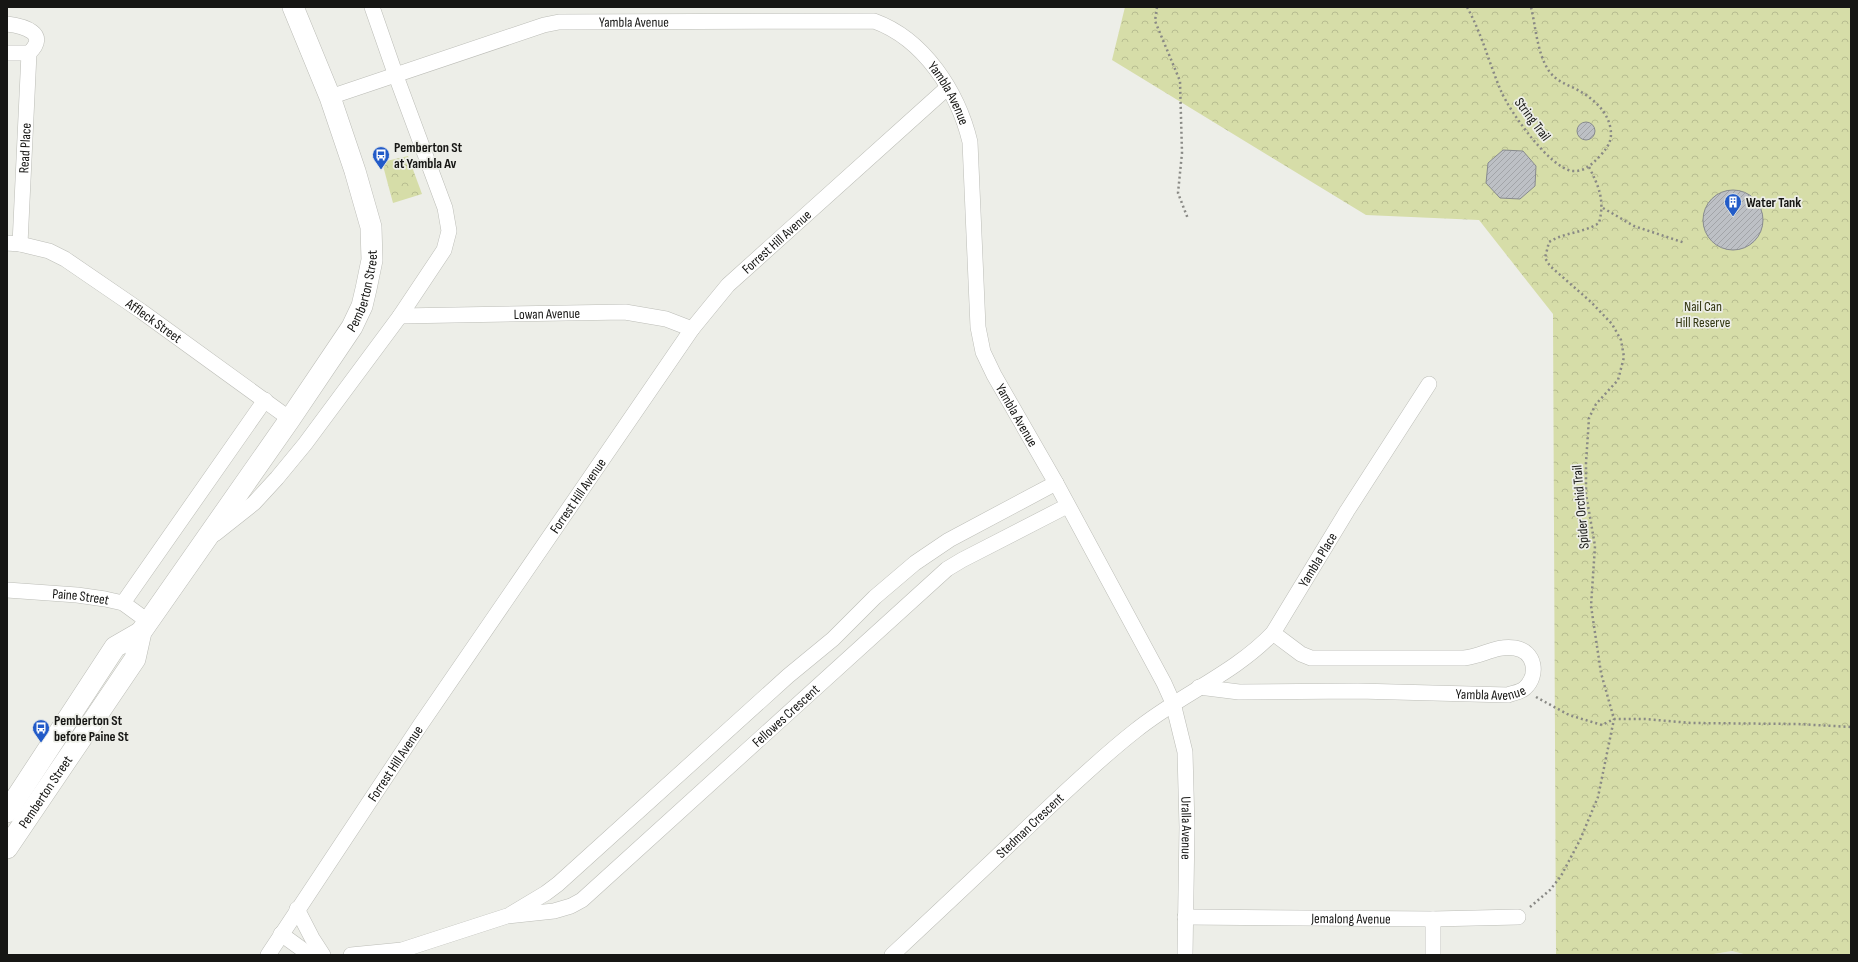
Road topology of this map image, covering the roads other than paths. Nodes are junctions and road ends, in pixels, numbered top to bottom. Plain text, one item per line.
1 (293, 7) edge
2 (372, 7) edge
3 (7, 24) edge
4 (7, 53) edge
5 (29, 53) junction
6 (396, 76) junction
7 (948, 88) junction
8 (330, 97) junction
9 (14, 244) edge
10 (400, 316) junction
11 (692, 329) junction
12 (1429, 384) dead end
13 (265, 400) junction
14 (290, 419) junction
15 (1056, 483) junction
16 (1067, 506) junction
17 (204, 543) junction
18 (7, 590) edge
19 (123, 603) junction
20 (145, 627) junction
21 (1273, 632) junction
22 (1199, 687) junction
23 (1173, 703) junction
24 (29, 798) junction
25 (7, 812) edge
26 (7, 848) edge
27 (297, 909) junction
28 (507, 916) junction
29 (1185, 917) junction
30 (1518, 917) road end
31 (1433, 918) junction
32 (281, 934) junction
33 (400, 952) edge
34 (268, 955) edge
35 (309, 955) edge
36 (351, 955) edge
37 (892, 955) edge
38 (1184, 955) edge
39 (1433, 955) edge

1 - 8 main road, Pemberton Street
2 - 6 street, Pemberton Street
3 - 5 street, Read Place
4 - 5 street
5 - 9 street, Read Place
6 - 7 street, Yambla Avenue
6 - 8 street, Yambla Avenue
6 - 10 street, Pemberton Street
7 - 11 street, Forrest Hill Avenue
7 - 15 street, Yambla Avenue
8 - 14 main road, Pemberton Street
9 - 13 street, Affleck Street
10 - 11 street, Lowan Avenue
10 - 17 street, Pemberton Street
11 - 27 street, Forrest Hill Avenue
12 - 21 street, Yambla Place
13 - 14 street, Affleck Street
13 - 19 street
14 - 17 main road, Pemberton Street
15 - 16 street, Yambla Avenue
15 - 28 street, Fellowes Crescent
16 - 23 street, Yambla Avenue
16 - 28 street, Fellowes Crescent
17 - 20 main road, Pemberton Street
18 - 19 street, Paine Street
19 - 20 street, Paine Street
20 - 24 main road, Pemberton Street
21 - 22 street, Yambla Place
21 - 22 street, Yambla Avenue
22 - 23 street, Yambla Place
23 - 29 street, Uralla Avenue
23 - 37 street, Stedman Crescent
24 - 25 main road, Pemberton Street
24 - 26 main road, Pemberton Street
27 - 32 street, Forrest Hill Avenue
27 - 35 street
28 - 33 street, Fellowes Crescent
29 - 31 street, Jemalong Avenue
29 - 38 street, Uralla Avenue
30 - 31 street, Jemalong Avenue
31 - 39 street
32 - 34 street, Forrest Hill Avenue
32 - 35 street
33 - 36 street, Fellowes Crescent

